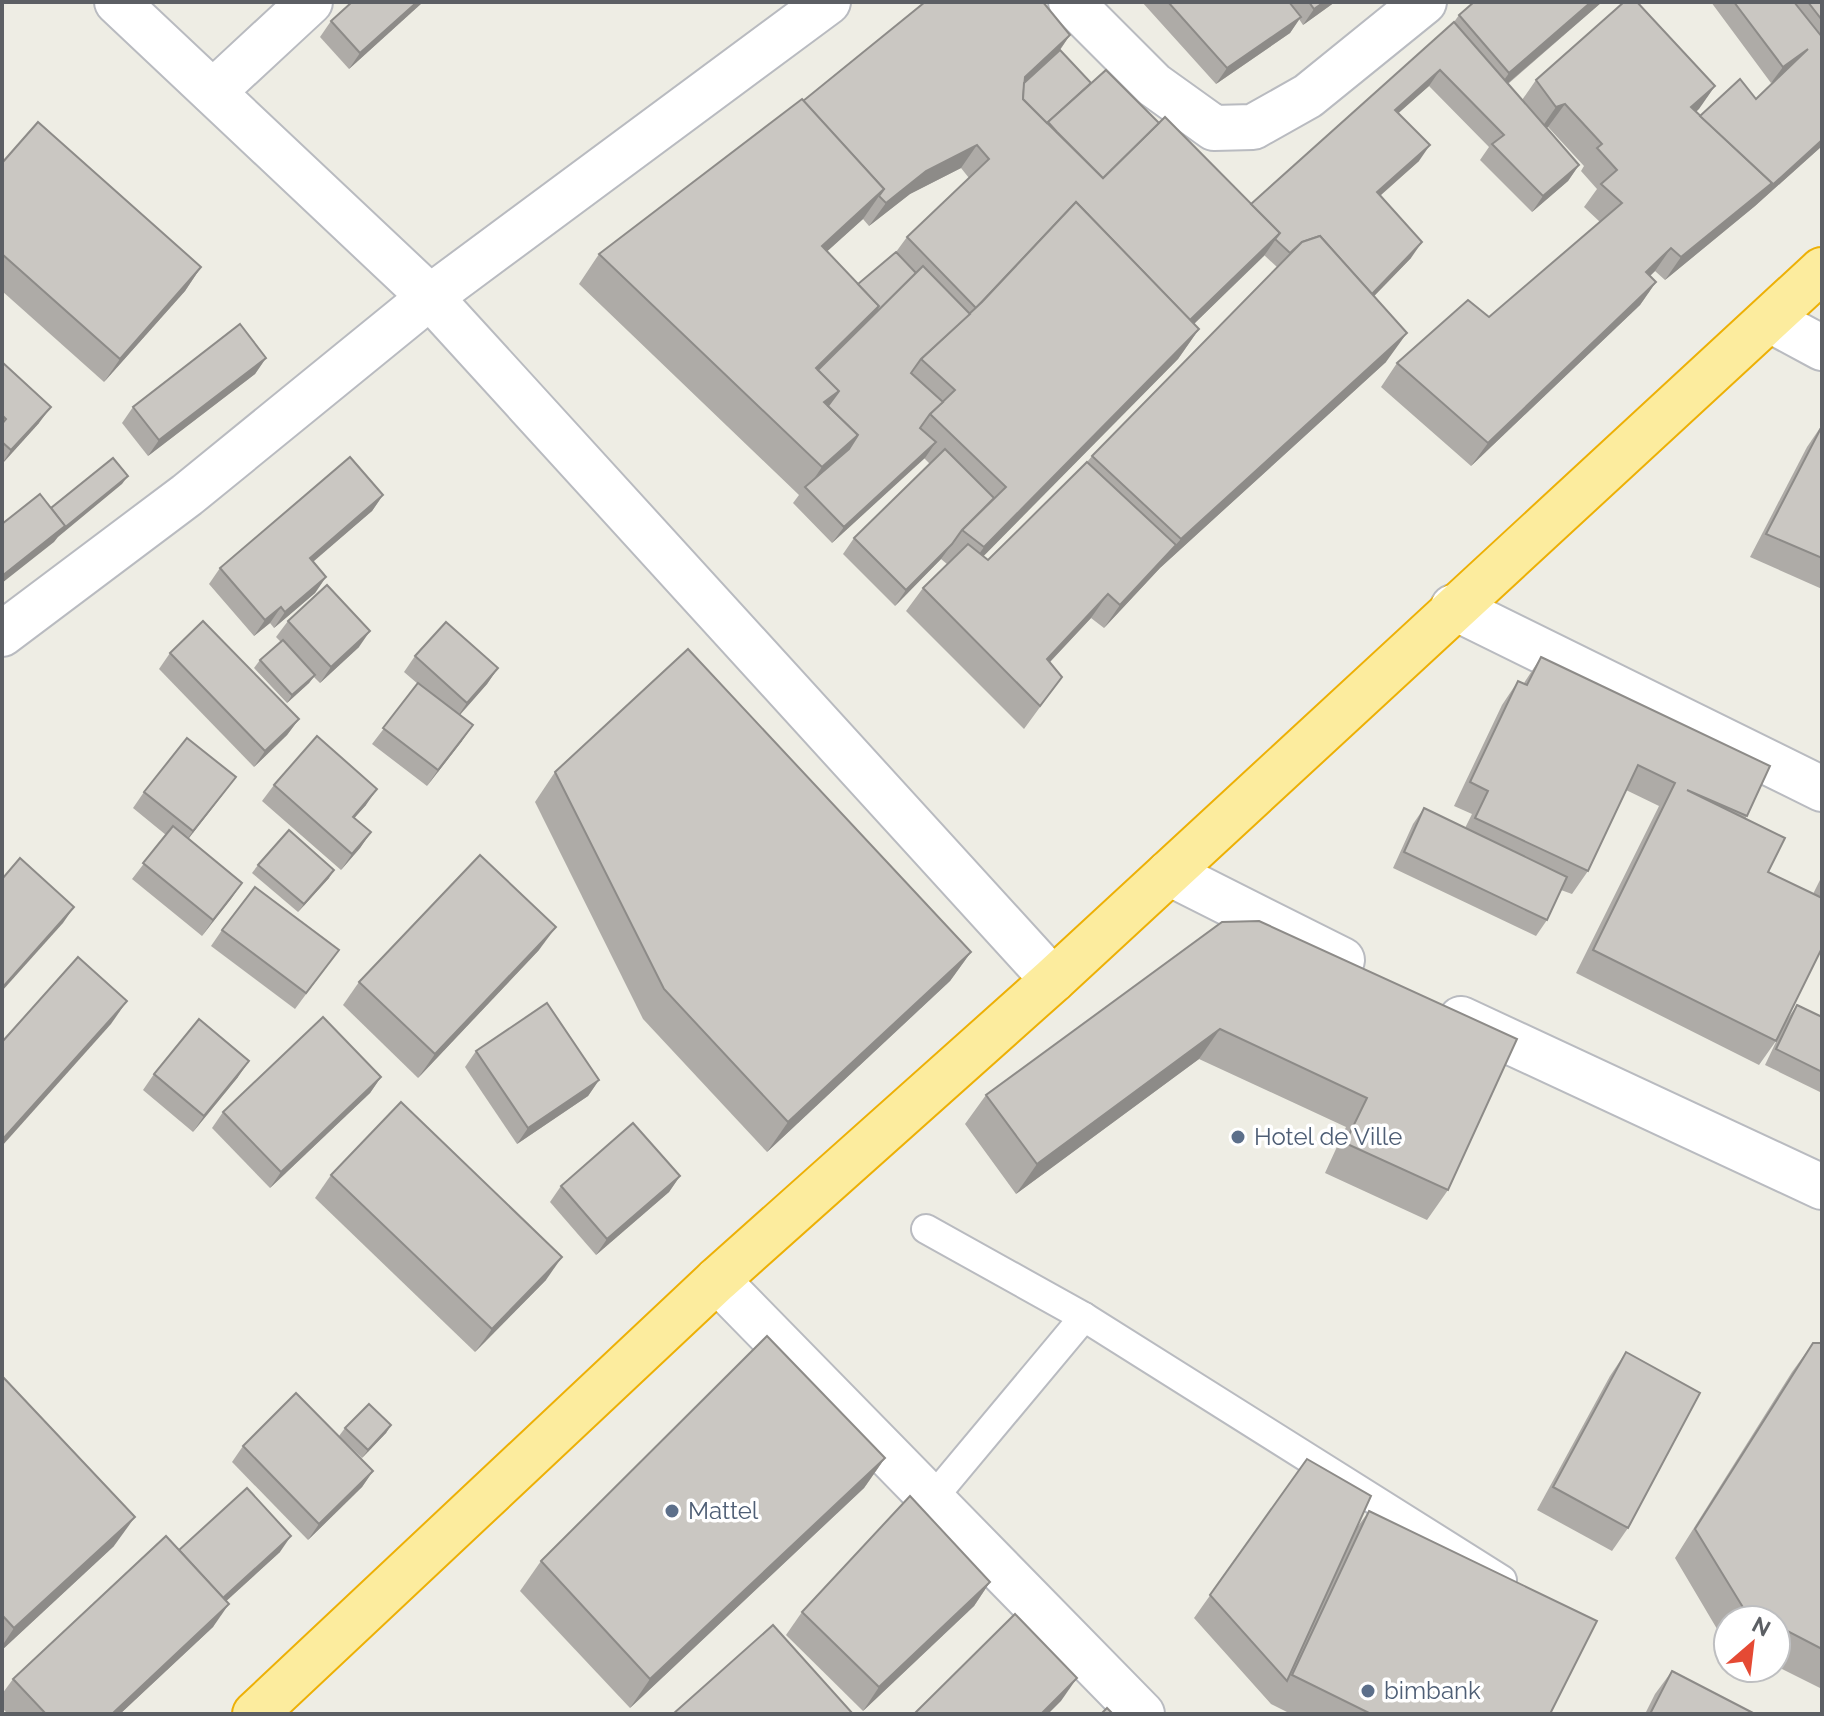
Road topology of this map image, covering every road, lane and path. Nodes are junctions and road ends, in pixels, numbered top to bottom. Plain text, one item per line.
1 (117, 2) edge
2 (310, 2) edge
3 (828, 2) edge
4 (1071, 2) edge
5 (1424, 2) edge
6 (213, 92) junction
7 (1822, 270) edge
8 (430, 297) junction
9 (1770, 320) junction
10 (1822, 348) edge
11 (1453, 607) junction
12 (2, 634) edge
13 (1822, 789) edge
14 (1169, 873) junction
15 (1374, 976) edge
16 (1053, 980) junction
17 (1427, 1002) edge
18 (1822, 1187) edge
19 (926, 1229) dead end
20 (717, 1280) junction
21 (1084, 1317) junction
22 (932, 1499) junction
23 (1524, 1594) edge
24 (255, 1714) edge
25 (1142, 1714) edge

1 - 6 street
2 - 6 street
3 - 8 street
4 - 5 street
6 - 8 street
7 - 9 highway
8 - 12 street
8 - 16 street
9 - 10 street
9 - 11 highway
11 - 13 street
11 - 14 highway
14 - 15 street
14 - 16 highway
16 - 20 highway
17 - 18 street
19 - 21 lane
20 - 22 street
20 - 24 highway
21 - 22 lane
21 - 23 lane
22 - 25 street

